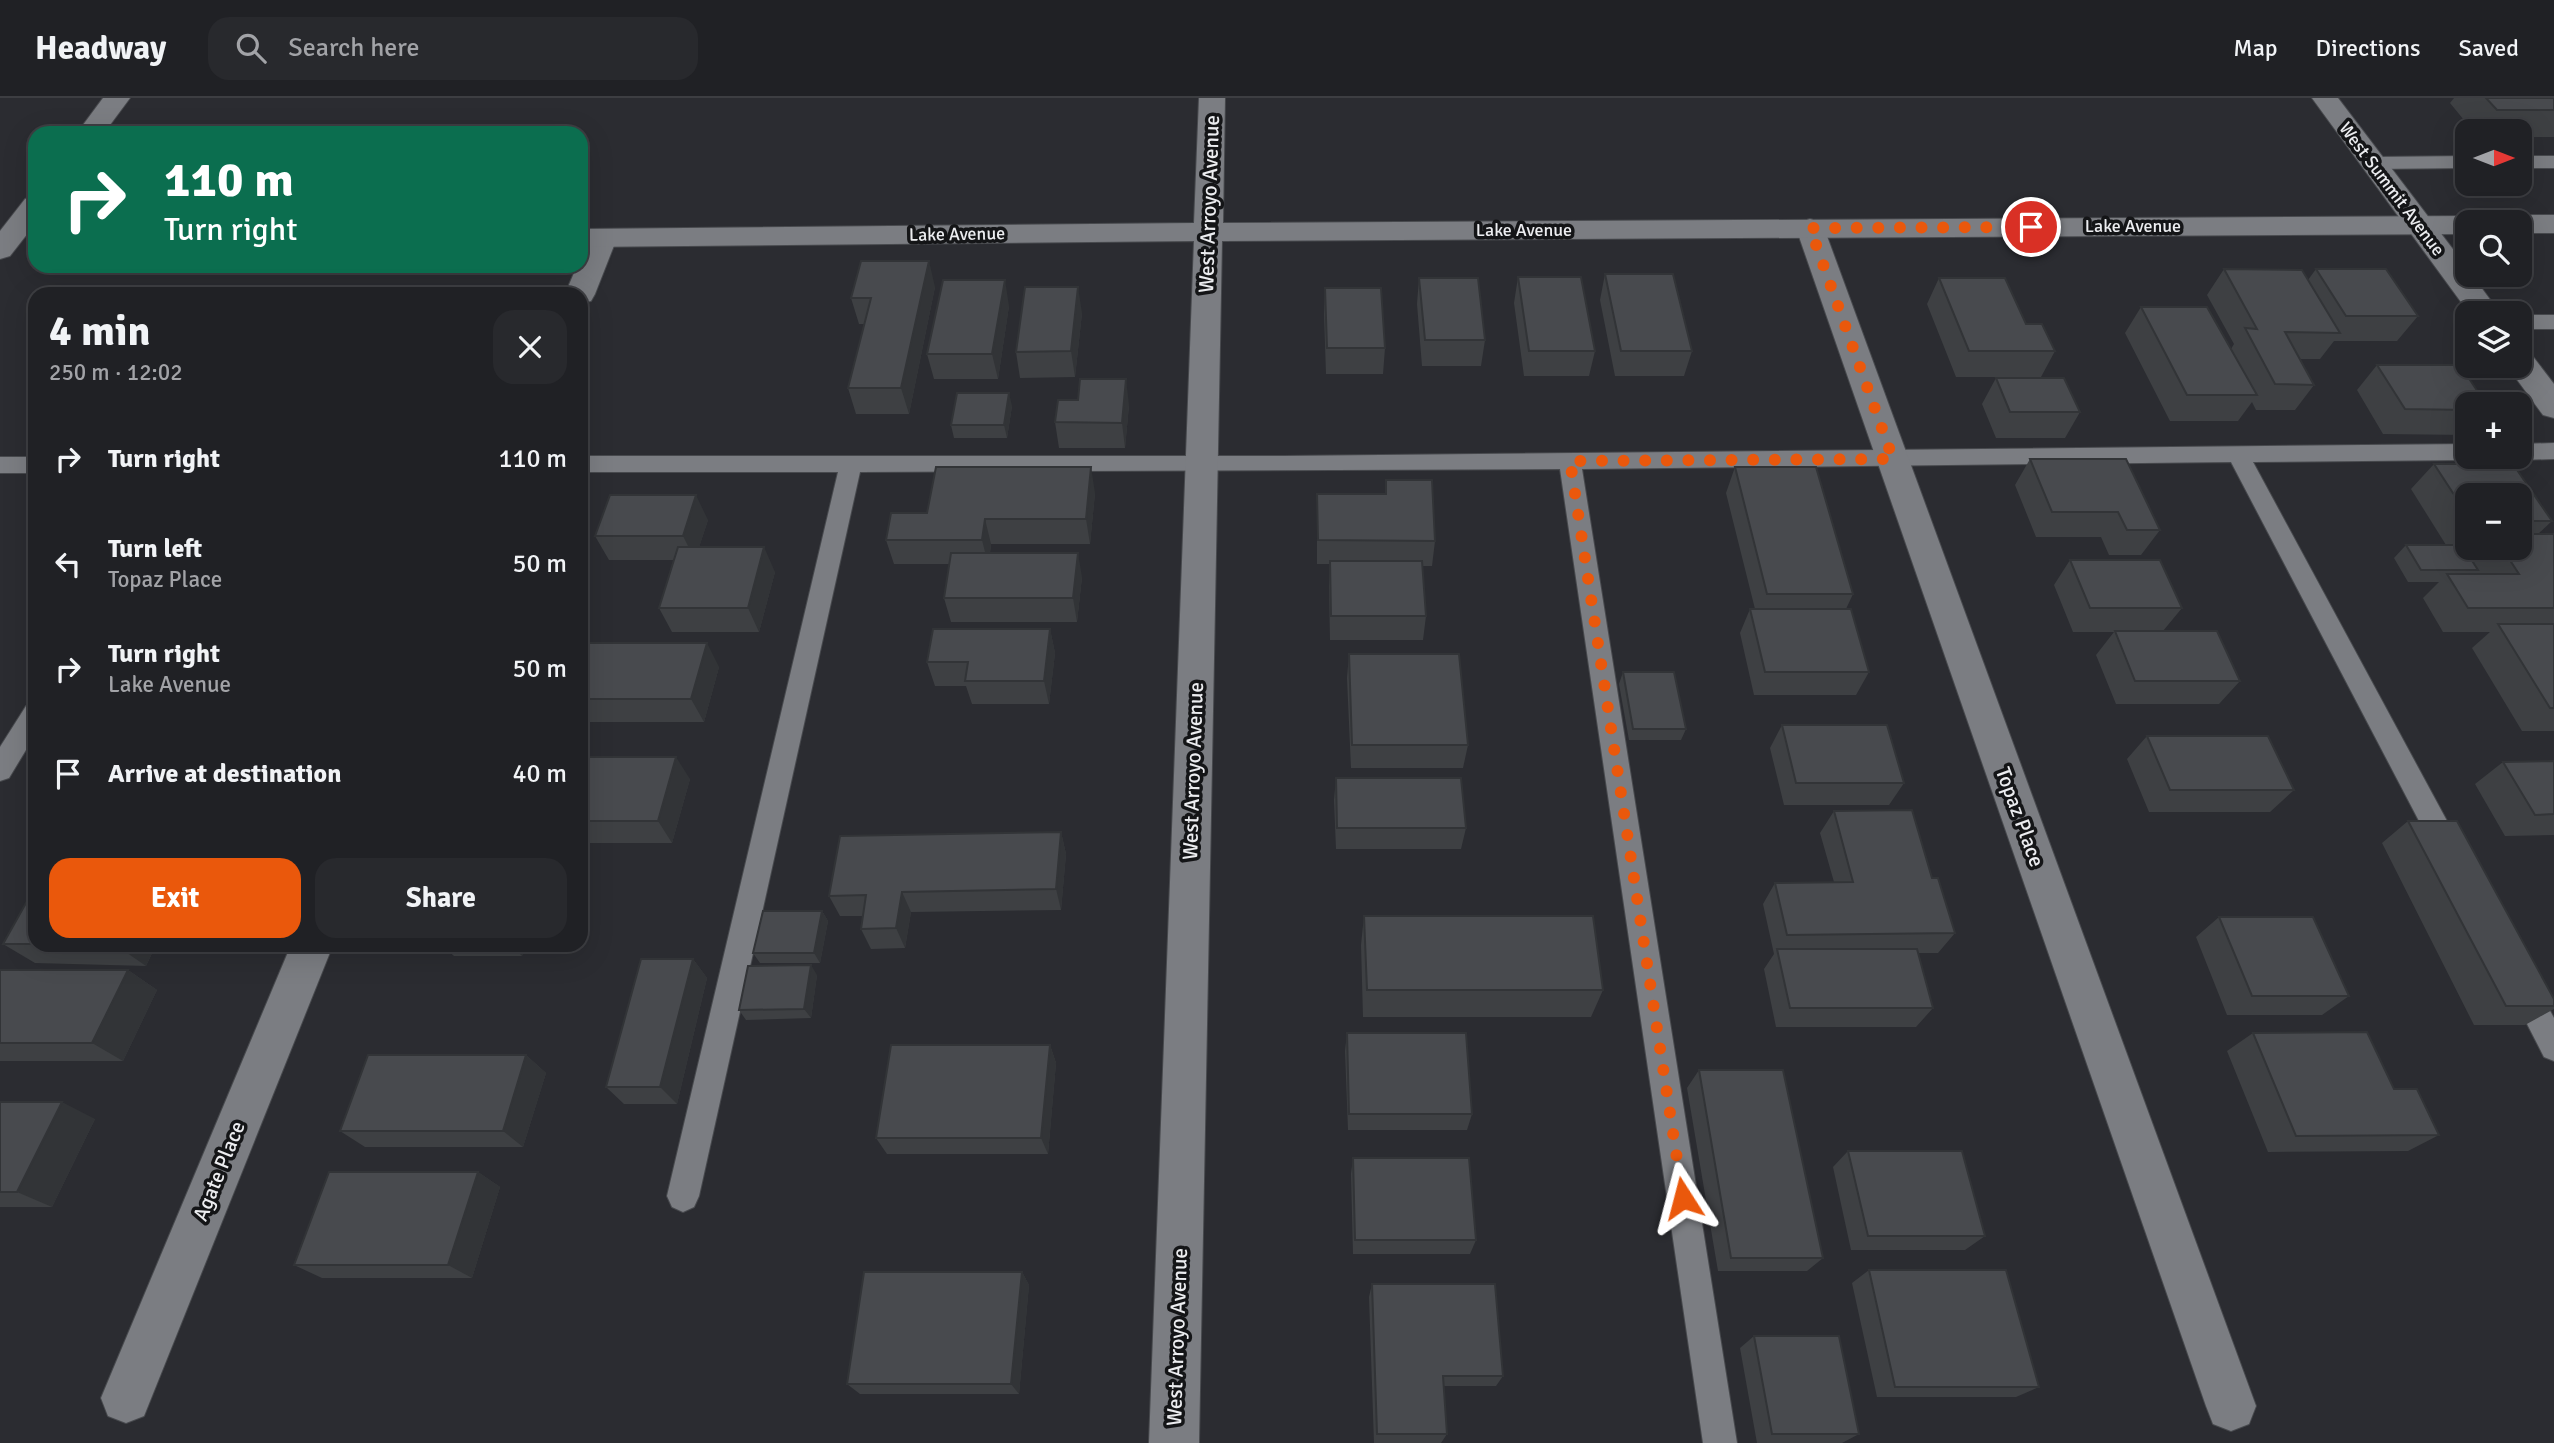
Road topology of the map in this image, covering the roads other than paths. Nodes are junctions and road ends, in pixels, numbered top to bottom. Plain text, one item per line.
1 (117, 98) edge
2 (1212, 98) edge
3 (2325, 98) edge
4 (95, 126) edge
5 (2455, 162) edge
6 (2532, 162) edge
7 (2554, 162) edge
8 (2372, 163) junction
9 (28, 216) edge
10 (2532, 224) edge
11 (2554, 224) edge
12 (2419, 225) junction
13 (2455, 225) edge
14 (1810, 228) junction
15 (1208, 232) junction
16 (592, 238) edge
17 (11, 243) edge
18 (588, 257) edge
19 (2476, 301) edge
20 (2532, 322) edge
21 (2554, 322) edge
22 (2532, 377) edge
23 (2554, 407) edge
24 (2554, 451) edge
25 (2455, 452) edge
26 (2532, 452) edge
27 (2239, 456) junction
28 (1893, 459) junction
29 (1570, 461) junction
30 (588, 464) edge
31 (851, 464) junction
32 (1202, 464) junction
33 (28, 465) edge
34 (0, 466) edge
35 (28, 724) edge
36 (0, 770) edge
37 (2462, 874) edge
38 (309, 952) edge
39 (2508, 961) edge
40 (2554, 1047) edge
41 (683, 1196) dead end
42 (126, 1398) dead end
43 (2231, 1406) dead end
44 (1174, 1438) edge
45 (1720, 1443) edge

1 - 4 street
2 - 15 street, West Arroyo Avenue
3 - 8 street, West Summit Avenue
5 - 8 lane
6 - 7 lane
8 - 12 street, West Summit Avenue
9 - 17 street
10 - 11 street
12 - 13 street, Lake Avenue
12 - 14 street, Lake Avenue
12 - 19 street, West Summit Avenue
14 - 15 street, Lake Avenue
14 - 28 street, Topaz Place
15 - 16 street, Lake Avenue
15 - 32 street, West Arroyo Avenue
16 - 18 street
20 - 21 lane
22 - 23 street
24 - 26 lane
25 - 27 lane
27 - 28 lane
27 - 37 lane
28 - 29 lane
28 - 43 street, Topaz Place
29 - 32 lane
29 - 45 lane
30 - 31 lane
31 - 32 lane
31 - 41 lane
32 - 44 street, West Arroyo Avenue
33 - 34 lane
35 - 36 lane
38 - 42 street, Agate Place
39 - 40 lane

